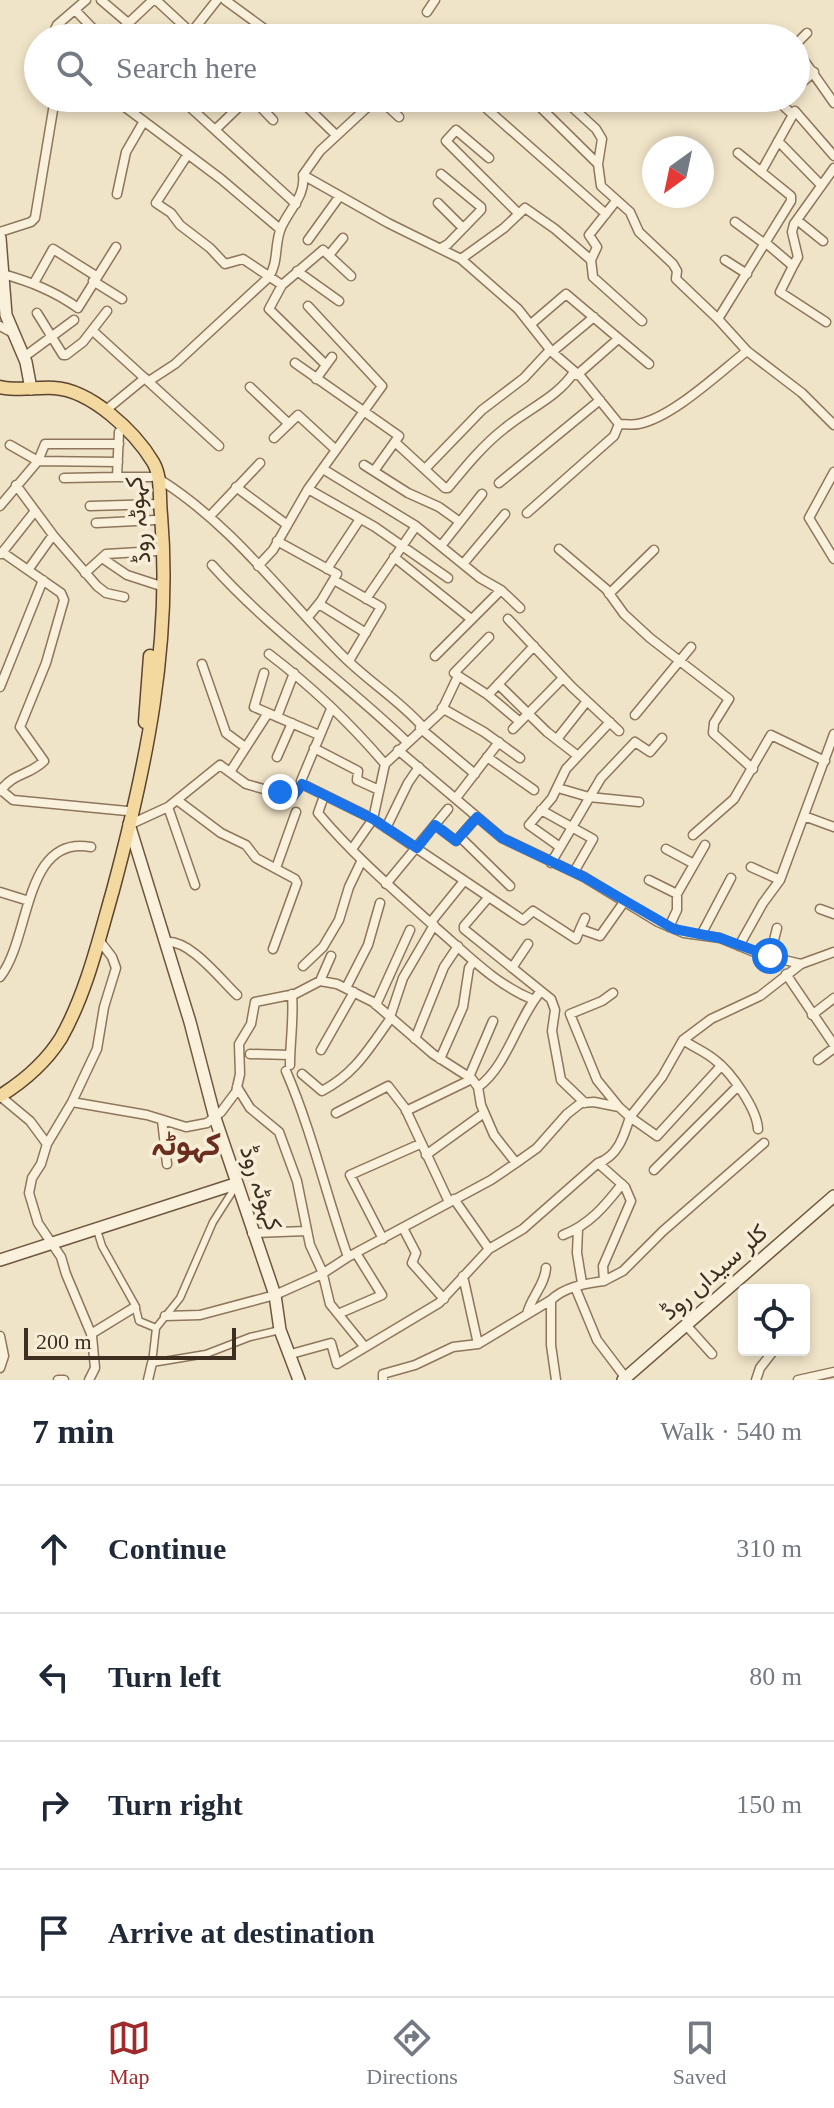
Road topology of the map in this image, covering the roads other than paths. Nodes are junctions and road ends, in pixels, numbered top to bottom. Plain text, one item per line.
1 (86, 0) edge
2 (101, 0) edge
3 (154, 0) edge
4 (217, 0) edge
5 (225, 0) edge
6 (435, 0) edge
7 (75, 10) junction
8 (427, 12) dead end
9 (128, 23) joint
10 (58, 24) edge
11 (88, 24) edge
12 (181, 24) edge
13 (202, 24) edge
14 (258, 24) edge
15 (810, 66) edge
16 (814, 72) junction
17 (810, 76) edge
18 (834, 103) edge
19 (53, 112) edge
20 (132, 112) edge
21 (195, 112) edge
22 (235, 112) edge
23 (265, 112) edge
24 (312, 112) edge
25 (362, 112) edge
26 (393, 112) edge
27 (490, 112) edge
28 (545, 112) edge
29 (577, 112) edge
30 (796, 112) edge
31 (799, 112) edge
32 (792, 114) joint
33 (399, 117) dead end
34 (273, 120) dead end
35 (144, 121) junction
36 (215, 130) junction
37 (336, 135) junction
38 (778, 141) junction
39 (738, 153) dead end
40 (188, 154) junction
41 (834, 156) edge
42 (489, 158) dead end
43 (598, 164) junction
44 (834, 168) edge
45 (761, 172) junction
46 (441, 174) dead end
47 (303, 175) junction
48 (820, 184) junction
49 (117, 194) dead end
50 (339, 197) junction
51 (616, 201) junction
52 (438, 203) dead end
53 (296, 204) junction
54 (519, 214) junction
55 (606, 214) junction
56 (797, 220) junction
57 (735, 222) dead end
58 (463, 228) junction
59 (280, 229) junction
60 (0, 232) edge
61 (0, 238) edge
62 (343, 238) dead end
63 (308, 240) dead end
64 (823, 241) dead end
65 (765, 244) junction
66 (116, 247) dead end
67 (441, 248) junction
68 (329, 255) junction
69 (461, 259) junction
70 (591, 260) junction
71 (725, 260) dead end
72 (793, 266) junction
73 (297, 271) junction
74 (3, 274) junction
75 (747, 274) junction
76 (351, 276) dead end
77 (269, 277) junction
78 (95, 279) junction
79 (34, 283) junction
80 (282, 285) junction
81 (122, 299) dead end
82 (339, 301) dead end
83 (308, 306) dead end
84 (107, 311) dead end
85 (37, 313) dead end
86 (594, 317) junction
87 (718, 319) junction
88 (74, 320) dead end
89 (642, 321) dead end
90 (826, 322) dead end
91 (531, 324) junction
92 (6, 329) edge
93 (93, 331) junction
94 (52, 337) junction
95 (618, 339) junction
96 (551, 351) junction
97 (747, 351) junction
98 (24, 357) junction
99 (332, 357) dead end
100 (295, 363) dead end
101 (649, 364) dead end
102 (326, 365) junction
103 (576, 374) junction
104 (316, 379) junction
105 (147, 380) junction
106 (0, 387) edge
107 (250, 387) dead end
108 (37, 389) junction
109 (600, 400) junction
110 (106, 410) junction
111 (363, 412) junction
112 (289, 424) junction
113 (619, 424) junction
114 (834, 425) edge
115 (119, 438) junction
116 (274, 438) dead end
117 (395, 442) junction
118 (10, 445) dead end
119 (219, 446) dead end
120 (336, 450) junction
121 (38, 461) junction
122 (118, 462) junction
123 (260, 463) dead end
124 (364, 465) dead end
125 (323, 469) junction
126 (425, 469) junction
127 (374, 471) junction
128 (834, 472) edge
129 (117, 477) junction
130 (64, 478) dead end
131 (155, 478) junction
132 (499, 483) dead end
133 (16, 485) junction
134 (236, 487) junction
135 (308, 489) junction
136 (482, 494) dead end
137 (156, 504) junction
138 (0, 506) edge
139 (90, 506) dead end
140 (35, 511) junction
141 (527, 513) dead end
142 (505, 514) dead end
143 (211, 515) junction
144 (360, 519) junction
145 (155, 520) junction
146 (460, 522) junction
147 (96, 523) dead end
148 (286, 524) junction
149 (416, 526) junction
150 (53, 535) junction
151 (277, 541) junction
152 (402, 546) junction
153 (441, 546) junction
154 (559, 549) dead end
155 (654, 550) dead end
156 (157, 551) junction
157 (1, 553) edge
158 (394, 557) junction
159 (102, 558) junction
160 (834, 559) edge
161 (463, 564) junction
162 (212, 565) dead end
163 (258, 566) junction
164 (327, 569) junction
165 (28, 570) junction
166 (85, 573) junction
167 (448, 578) dead end
168 (43, 580) junction
169 (334, 580) junction
170 (161, 586) junction
171 (501, 590) junction
172 (609, 594) junction
173 (124, 597) dead end
174 (366, 599) junction
175 (319, 604) junction
176 (520, 608) dead end
177 (308, 617) junction
178 (471, 619) junction
179 (508, 619) dead end
180 (366, 633) junction
181 (489, 637) dead end
182 (534, 646) junction
183 (691, 647) dead end
184 (269, 654) dead end
185 (435, 656) dead end
186 (679, 660) junction
187 (349, 661) junction
188 (202, 664) dead end
189 (264, 673) dead end
190 (294, 673) junction
191 (458, 676) junction
192 (563, 678) junction
193 (498, 684) junction
194 (0, 687) edge
195 (488, 695) junction
196 (587, 701) junction
197 (442, 708) junction
198 (331, 709) junction
199 (529, 713) junction
200 (272, 715) junction
201 (635, 715) dead end
202 (610, 722) junction
203 (292, 723) junction
204 (421, 727) junction
205 (619, 731) dead end
206 (834, 734) edge
207 (319, 735) junction
208 (662, 738) dead end
209 (557, 739) junction
210 (407, 742) junction
211 (499, 742) junction
212 (245, 747) junction
213 (314, 748) junction
214 (398, 750) junction
215 (578, 756) junction
216 (277, 757) dead end
217 (487, 757) junction
218 (520, 758) dead end
219 (825, 761) junction
220 (385, 764) junction
221 (419, 767) junction
222 (753, 769) junction
223 (230, 772) junction
224 (475, 774) junction
225 (302, 784) junction
226 (558, 788) junction
227 (0, 790) edge
228 (379, 790) junction
229 (534, 790) dead end
230 (324, 796) junction
231 (589, 797) junction
232 (456, 798) junction
233 (177, 800) junction
234 (639, 802) dead end
235 (168, 807) junction
236 (448, 809) dead end
237 (541, 810) junction
238 (296, 812) dead end
239 (804, 816) junction
240 (477, 817) junction
241 (127, 819) junction
242 (373, 819) junction
243 (435, 825) junction
244 (834, 827) edge
245 (386, 828) junction
246 (571, 828) junction
247 (693, 835) dead end
248 (460, 837) junction
249 (705, 845) dead end
250 (91, 847) dead end
251 (560, 847) junction
252 (417, 848) junction
253 (352, 849) junction
254 (666, 849) dead end
255 (362, 860) junction
256 (551, 863) junction
257 (694, 864) junction
258 (751, 867) dead end
259 (276, 868) junction
260 (574, 872) junction
261 (731, 878) dead end
262 (649, 880) dead end
263 (780, 880) junction
264 (464, 881) junction
265 (386, 884) junction
266 (195, 885) dead end
267 (510, 886) dead end
268 (0, 892) edge
269 (677, 894) junction
270 (488, 898) junction
271 (29, 901) junction
272 (624, 902) junction
273 (380, 903) dead end
274 (820, 909) dead end
275 (834, 914) edge
276 (585, 918) dead end
277 (432, 924) junction
278 (669, 927) junction
279 (777, 928) dead end
280 (580, 929) junction
281 (410, 930) dead end
282 (701, 935) junction
283 (99, 940) junction
284 (165, 942) junction
285 (528, 944) dead end
286 (458, 946) junction
287 (739, 946) junction
288 (273, 949) dead end
289 (834, 952) edge
290 (331, 956) dead end
291 (770, 956) junction
292 (474, 961) junction
293 (801, 964) junction
294 (303, 966) dead end
295 (512, 968) junction
296 (786, 974) junction
297 (0, 977) edge
298 (320, 981) junction
299 (350, 990) junction
300 (541, 991) junction
301 (613, 993) dead end
302 (292, 994) junction
303 (237, 995) dead end
304 (834, 998) edge
305 (534, 1000) junction
306 (376, 1005) junction
307 (812, 1015) junction
308 (391, 1017) junction
309 (493, 1021) dead end
310 (415, 1039) junction
311 (683, 1040) junction
312 (834, 1046) edge
313 (321, 1050) dead end
314 (250, 1054) dead end
315 (290, 1055) junction
316 (440, 1059) junction
317 (818, 1060) dead end
318 (721, 1066) junction
319 (302, 1074) dead end
320 (470, 1078) junction
321 (237, 1086) junction
322 (478, 1087) junction
323 (737, 1087) junction
324 (0, 1088) edge
325 (0, 1096) edge
326 (72, 1102) junction
327 (585, 1103) junction
328 (619, 1107) junction
329 (406, 1111) junction
330 (336, 1113) dead end
331 (484, 1113) junction
332 (630, 1117) junction
333 (215, 1118) junction
334 (162, 1120) junction
335 (758, 1129) dead end
336 (764, 1143) dead end
337 (47, 1144) junction
338 (420, 1144) junction
339 (426, 1155) junction
340 (516, 1163) junction
341 (598, 1163) junction
342 (167, 1164) dead end
343 (654, 1170) dead end
344 (622, 1184) junction
345 (236, 1185) junction
346 (834, 1196) edge
347 (452, 1201) junction
348 (403, 1228) junction
349 (578, 1229) junction
350 (97, 1230) junction
351 (306, 1231) junction
352 (252, 1233) junction
353 (563, 1235) dead end
354 (383, 1239) junction
355 (52, 1242) junction
356 (489, 1249) junction
357 (352, 1255) junction
358 (0, 1260) edge
359 (546, 1268) dead end
360 (322, 1274) junction
361 (463, 1276) junction
362 (604, 1281) junction
363 (578, 1285) junction
364 (275, 1295) junction
365 (444, 1299) junction
366 (551, 1300) junction
367 (135, 1307) junction
368 (338, 1314) junction
369 (527, 1314) junction
370 (165, 1316) junction
371 (686, 1325) junction
372 (156, 1328) junction
373 (280, 1330) junction
374 (91, 1334) junction
375 (0, 1336) edge
376 (478, 1344) junction
377 (364, 1346) junction
378 (291, 1354) junction
379 (712, 1354) dead end
380 (769, 1356) edge
381 (152, 1363) junction
382 (0, 1368) edge
383 (834, 1372) edge
384 (624, 1379) edge
385 (89, 1380) edge
386 (148, 1380) edge
387 (299, 1380) edge
388 (383, 1380) edge
389 (556, 1380) edge
390 (756, 1380) edge
391 (798, 1380) edge

1 - 7 street
2 - 9 street
3 - 9 street
3 - 12 street
4 - 13 street
5 - 14 street
6 - 8 street
7 - 10 street
7 - 11 street
15 - 16 street
16 - 17 street
16 - 18 street
19 - 60 street
20 - 35 street
21 - 36 street
22 - 36 street
23 - 34 street
24 - 37 street
25 - 37 street
26 - 33 street
27 - 55 street
28 - 43 street
29 - 43 street
30 - 32 street
31 - 41 street
32 - 38 street
35 - 40 street
35 - 49 street
36 - 53 street
37 - 47 street
38 - 45 street
38 - 48 street
39 - 45 street
40 - 59 street
40 - 77 street
42 - 54 street
43 - 51 street
44 - 48 street
45 - 65 street
46 - 58 street
47 - 50 street
47 - 53 street
48 - 56 street
50 - 63 street
50 - 67 street
51 - 55 street
51 - 87 street
52 - 58 street
53 - 59 street
54 - 69 street
54 - 70 street
55 - 70 street
56 - 64 street
56 - 72 street
57 - 65 street
58 - 67 street
59 - 77 street
61 - 74 main road
62 - 68 street
65 - 72 street
65 - 75 street
66 - 78 street
67 - 69 street
68 - 73 street
68 - 76 street
69 - 91 street
70 - 89 street
71 - 75 street
72 - 90 street
73 - 80 street
73 - 82 street
74 - 79 street
74 - 92 main road
75 - 87 street
77 - 80 street
77 - 105 street
78 - 79 street
78 - 79 street
78 - 81 street
80 - 102 street
83 - 111 street
84 - 93 street
85 - 94 street
86 - 91 street
86 - 95 street
86 - 96 street
87 - 97 street
88 - 94 street
91 - 96 street
92 - 98 main road
93 - 94 street
93 - 105 street
94 - 98 street
95 - 101 street
95 - 103 street
96 - 103 street
96 - 126 street
97 - 113 street
97 - 114 street
98 - 108 main road
99 - 102 street
100 - 104 street
102 - 104 street
103 - 109 street
103 - 126 street
104 - 111 street
105 - 110 street
105 - 119 street
106 - 108 main road
107 - 112 street
108 - 110 main road, کہوٹہ روڈ
108 - 115 main road, کہوٹہ روڈ
109 - 113 street
109 - 132 street
110 - 131 main road, کہوٹہ روڈ
111 - 117 street
111 - 120 street
112 - 116 street
112 - 120 street
113 - 141 street
115 - 121 street
115 - 122 street
115 - 131 main road, کہوٹہ روڈ
117 - 126 street
117 - 127 street
118 - 121 street
120 - 125 street
121 - 122 street
121 - 133 street
122 - 129 street
123 - 134 street
124 - 127 street
125 - 135 street
125 - 149 street
127 - 146 street
128 - 160 street
129 - 130 street
129 - 131 street
131 - 137 main road, کہوٹہ روڈ
131 - 143 street
133 - 138 street
133 - 140 street
134 - 143 street
134 - 148 street
135 - 144 street
135 - 148 street
136 - 146 street
137 - 139 street
137 - 145 main road, کہوٹہ روڈ
137 - 170 main road, کہوٹہ روڈ
140 - 150 street
140 - 157 street
142 - 161 street
143 - 163 street
144 - 152 street
144 - 164 street
145 - 147 street
145 - 156 main road, کہوٹہ روڈ
146 - 153 street
148 - 151 street
149 - 152 street
149 - 153 street
150 - 165 street
150 - 166 street
151 - 163 street
151 - 164 street
152 - 158 street
152 - 167 street
153 - 161 street
154 - 172 street
155 - 172 street
156 - 159 street
156 - 170 main road, کہوٹہ روڈ
157 - 165 street
158 - 174 street
158 - 178 street
159 - 166 street
159 - 170 street
161 - 171 street
162 - 210 street
163 - 177 street
164 - 169 street
165 - 168 street
166 - 173 street
168 - 194 street
168 - 227 street
169 - 174 street
169 - 175 street
170 - 241 main road, کہوٹہ روڈ
171 - 176 street
171 - 178 street
172 - 186 street
174 - 180 street
175 - 177 street
175 - 180 street
177 - 187 street
178 - 185 street
179 - 182 street
180 - 187 street
181 - 191 street
182 - 192 street
182 - 193 street
183 - 186 street
184 - 190 street
186 - 201 street
186 - 222 street
187 - 204 street
188 - 212 street
189 - 200 street
190 - 198 street
190 - 200 street
191 - 195 street
191 - 197 street
192 - 196 street
192 - 199 street
193 - 195 street
193 - 199 street
195 - 199 street
196 - 202 street
196 - 209 street
197 - 204 street
197 - 211 street
198 - 207 street
198 - 220 street
199 - 209 street
200 - 203 street
200 - 212 street
202 - 205 street
202 - 215 street
203 - 207 street
203 - 216 street
204 - 210 street
204 - 224 street
206 - 219 street
207 - 213 street
208 - 231 street
209 - 215 street
210 - 214 street
211 - 217 street
211 - 218 street
212 - 223 street
213 - 225 street
213 - 228 street
214 - 220 street
214 - 221 street
215 - 226 street
217 - 224 street
217 - 229 street
219 - 222 street
219 - 239 street
220 - 228 street
221 - 232 street
221 - 245 street
222 - 247 street
223 - 225 street
223 - 233 street
224 - 232 street
225 - 230 street
226 - 231 street
226 - 237 street
227 - 241 street
228 - 242 street
230 - 242 street
230 - 253 street
231 - 234 street
231 - 246 street
232 - 240 street
233 - 235 street
233 - 259 street
235 - 241 street
235 - 266 street
236 - 243 street
237 - 246 street
237 - 251 street
238 - 259 street
239 - 244 street
239 - 263 street
240 - 248 street
240 - 256 street
241 - 283 main road
241 - 284 main road, کہوٹہ روڈ
241 - 324 main road
242 - 245 street
242 - 253 street
243 - 248 street
243 - 252 street
245 - 252 street
246 - 251 street
246 - 260 street
248 - 267 street
249 - 257 street
250 - 271 street
251 - 256 street
252 - 264 street
252 - 265 street
253 - 255 street
254 - 257 street
255 - 265 street
255 - 294 street
256 - 260 street
257 - 269 street
258 - 263 street
259 - 288 street
260 - 272 street
261 - 282 street
262 - 269 street
263 - 287 street
264 - 270 street
264 - 277 street
265 - 277 street
268 - 271 street
269 - 278 street
270 - 280 street
270 - 295 street
271 - 297 street
272 - 278 street
272 - 280 street
273 - 299 street
274 - 275 street
276 - 280 street
277 - 286 street
277 - 308 street
278 - 282 street
279 - 291 street
281 - 306 street
282 - 287 street
283 - 325 main road
283 - 326 street
284 - 303 street
284 - 333 main road, کہوٹہ روڈ
285 - 295 street
286 - 292 street
286 - 310 street
287 - 291 street
289 - 293 street
290 - 298 street
291 - 293 street
292 - 305 street
292 - 316 street
293 - 296 street
295 - 300 street
296 - 307 street
296 - 311 street
298 - 299 street
298 - 302 street
299 - 306 street
299 - 313 street
300 - 305 street
300 - 327 street
301 - 328 street
302 - 315 street
302 - 321 street
304 - 307 street
305 - 322 street
306 - 308 street
307 - 312 street
308 - 310 street
308 - 319 street
309 - 320 street
310 - 316 street
311 - 318 street
311 - 332 street
312 - 317 street
314 - 315 street
315 - 357 street
316 - 320 street
318 - 323 street
318 - 332 street
320 - 322 street
320 - 329 street
321 - 333 street
321 - 351 street
322 - 331 street
323 - 335 street
323 - 343 street
325 - 337 street
326 - 334 street
326 - 337 street
327 - 328 street
327 - 340 street
328 - 332 street
329 - 330 street
329 - 338 street
331 - 339 street
331 - 340 street
332 - 341 street
333 - 334 street
333 - 345 main road, کہوٹہ روڈ
334 - 342 street
336 - 362 street
337 - 355 street
338 - 339 street
338 - 354 street
339 - 347 street
340 - 347 street
341 - 344 street
341 - 356 street
344 - 349 street
344 - 362 street
345 - 350 main road
345 - 352 main road, کہوٹہ روڈ
345 - 370 street
346 - 371 main road, کلر سیداں روڈ
347 - 348 street
347 - 356 street
348 - 354 street
348 - 365 street
349 - 353 street
349 - 363 street
350 - 355 main road
350 - 367 street
351 - 352 street
351 - 360 street
352 - 364 main road, کہوٹہ روڈ
354 - 357 street
355 - 358 main road
355 - 374 street
356 - 361 street
357 - 360 street
357 - 368 street
359 - 369 street
360 - 364 street
360 - 368 street
361 - 365 street
361 - 376 street
362 - 363 street
363 - 366 street
363 - 384 street
364 - 370 street
364 - 373 main road, کہوٹہ روڈ
365 - 377 street
366 - 369 street
366 - 389 street
367 - 372 street
367 - 374 street
368 - 377 street
369 - 376 street
370 - 372 street
371 - 379 street
371 - 384 main road, کلر سیداں روڈ
372 - 381 street
373 - 378 main road, کہوٹہ روڈ
373 - 381 street
374 - 385 street
375 - 382 street
376 - 388 street
377 - 378 street
378 - 387 main road, کہوٹہ روڈ
380 - 390 street
381 - 386 street
383 - 391 street

